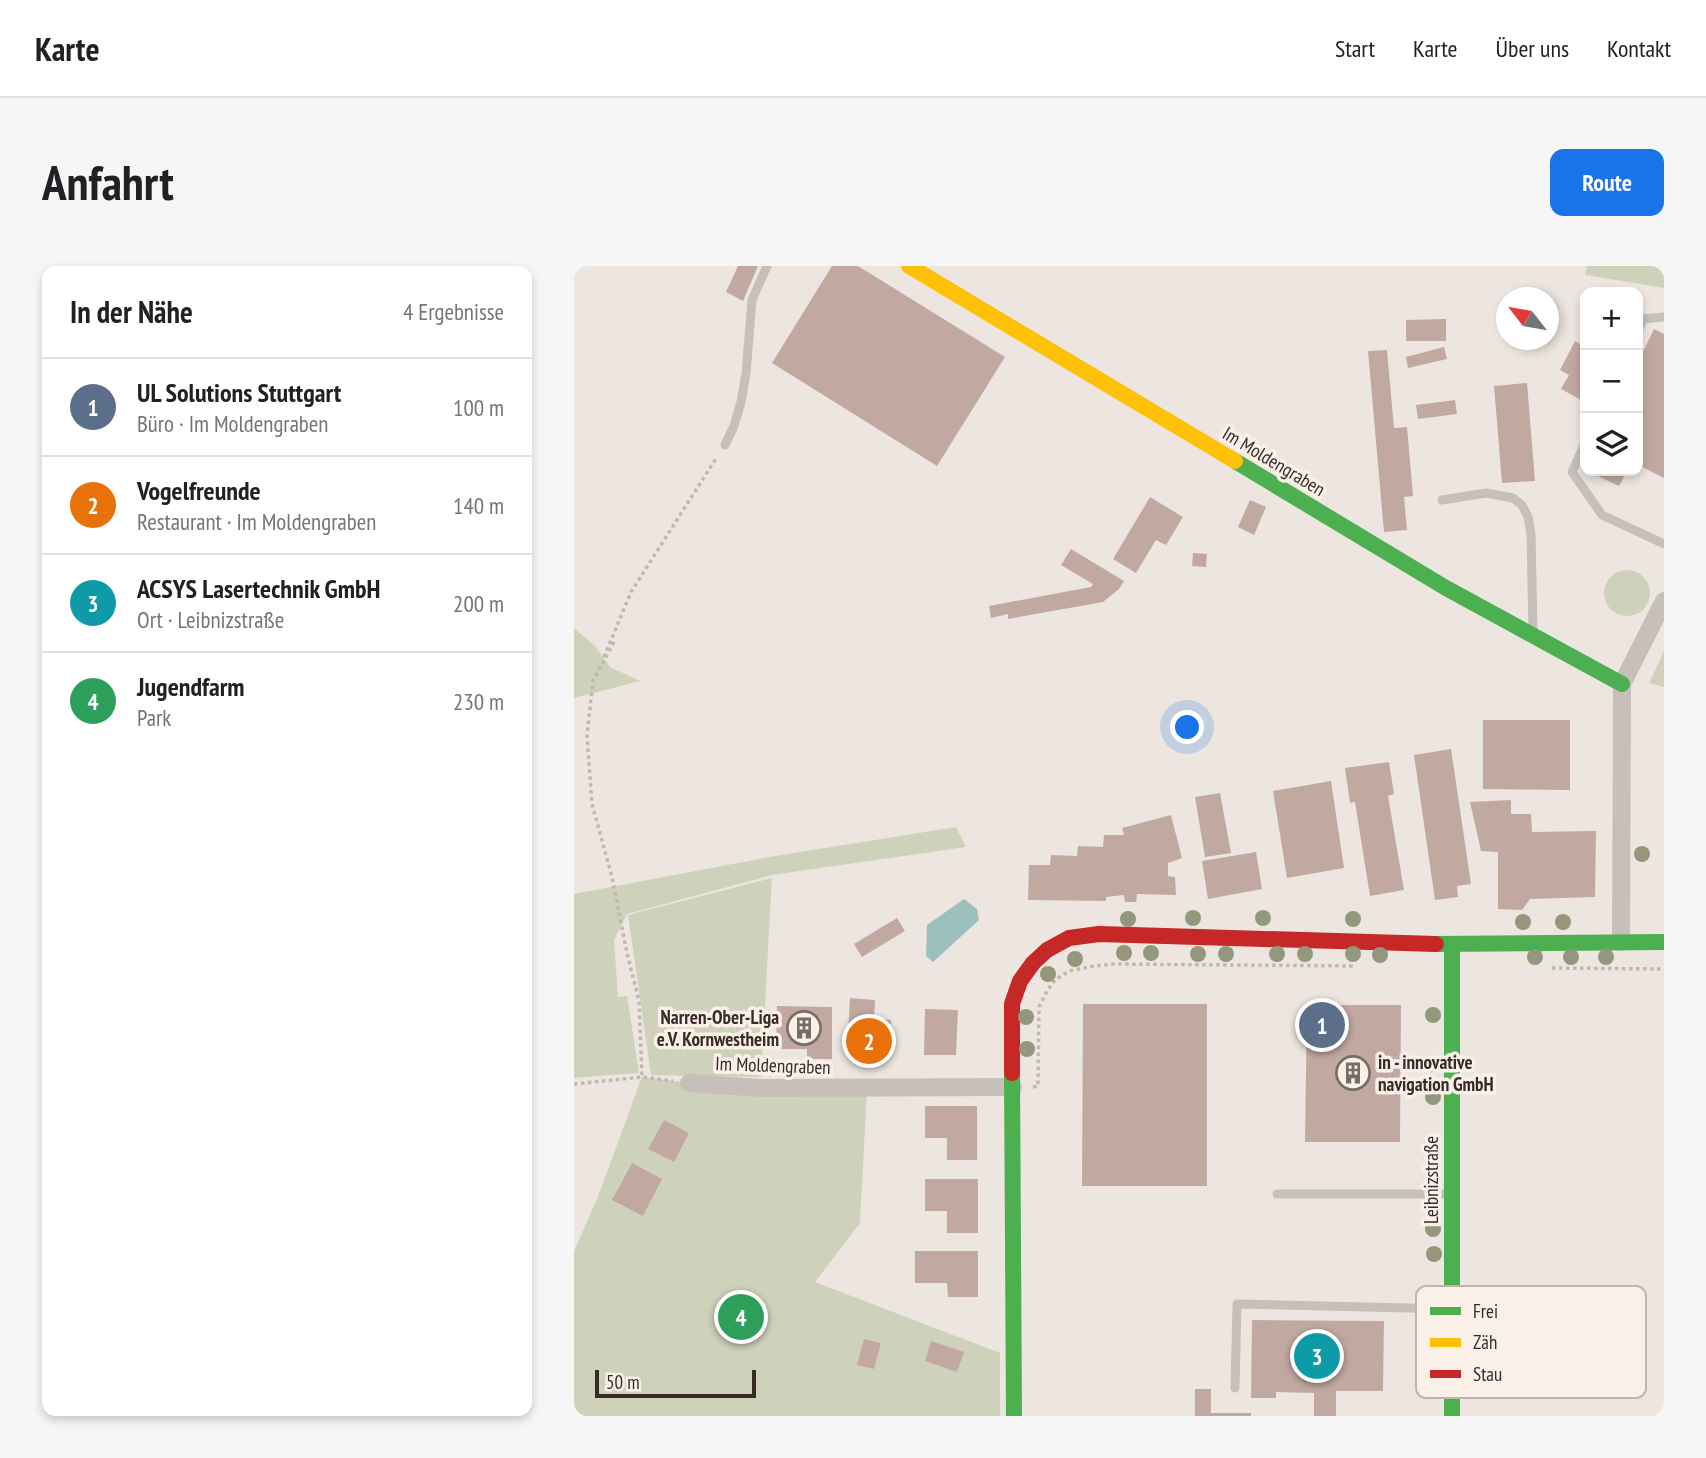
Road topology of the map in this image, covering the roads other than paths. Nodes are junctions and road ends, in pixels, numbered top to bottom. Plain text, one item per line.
1 (766, 266) edge
2 (909, 266) edge
3 (1664, 317) edge
4 (1643, 318) edge
5 (725, 445) road end
6 (1580, 454) edge
7 (1443, 500) dead end
8 (1664, 544) edge
9 (1664, 601) edge
10 (1534, 636) junction
11 (1622, 684) junction
12 (1621, 942) junction
13 (1664, 942) edge
14 (1452, 944) junction
15 (688, 1083) road end
16 (1013, 1087) junction
17 (1277, 1194) dead end
18 (1451, 1194) junction
19 (1453, 1286) edge
20 (1416, 1308) edge
21 (1235, 1388) dead end
22 (1452, 1398) edge
23 (1014, 1416) edge
24 (1452, 1416) edge

1 - 5 lane
2 - 10 street, Im Moldengraben
3 - 4 lane
6 - 8 lane
7 - 10 lane
9 - 11 street
10 - 11 street, Im Moldengraben
11 - 12 street
12 - 13 street
12 - 14 street
14 - 16 street
14 - 18 street, Leibnizstraße
15 - 16 street, Im Moldengraben
16 - 23 street
17 - 18 lane
18 - 19 street, Leibnizstraße
20 - 21 lane
22 - 24 street, Leibnizstraße

